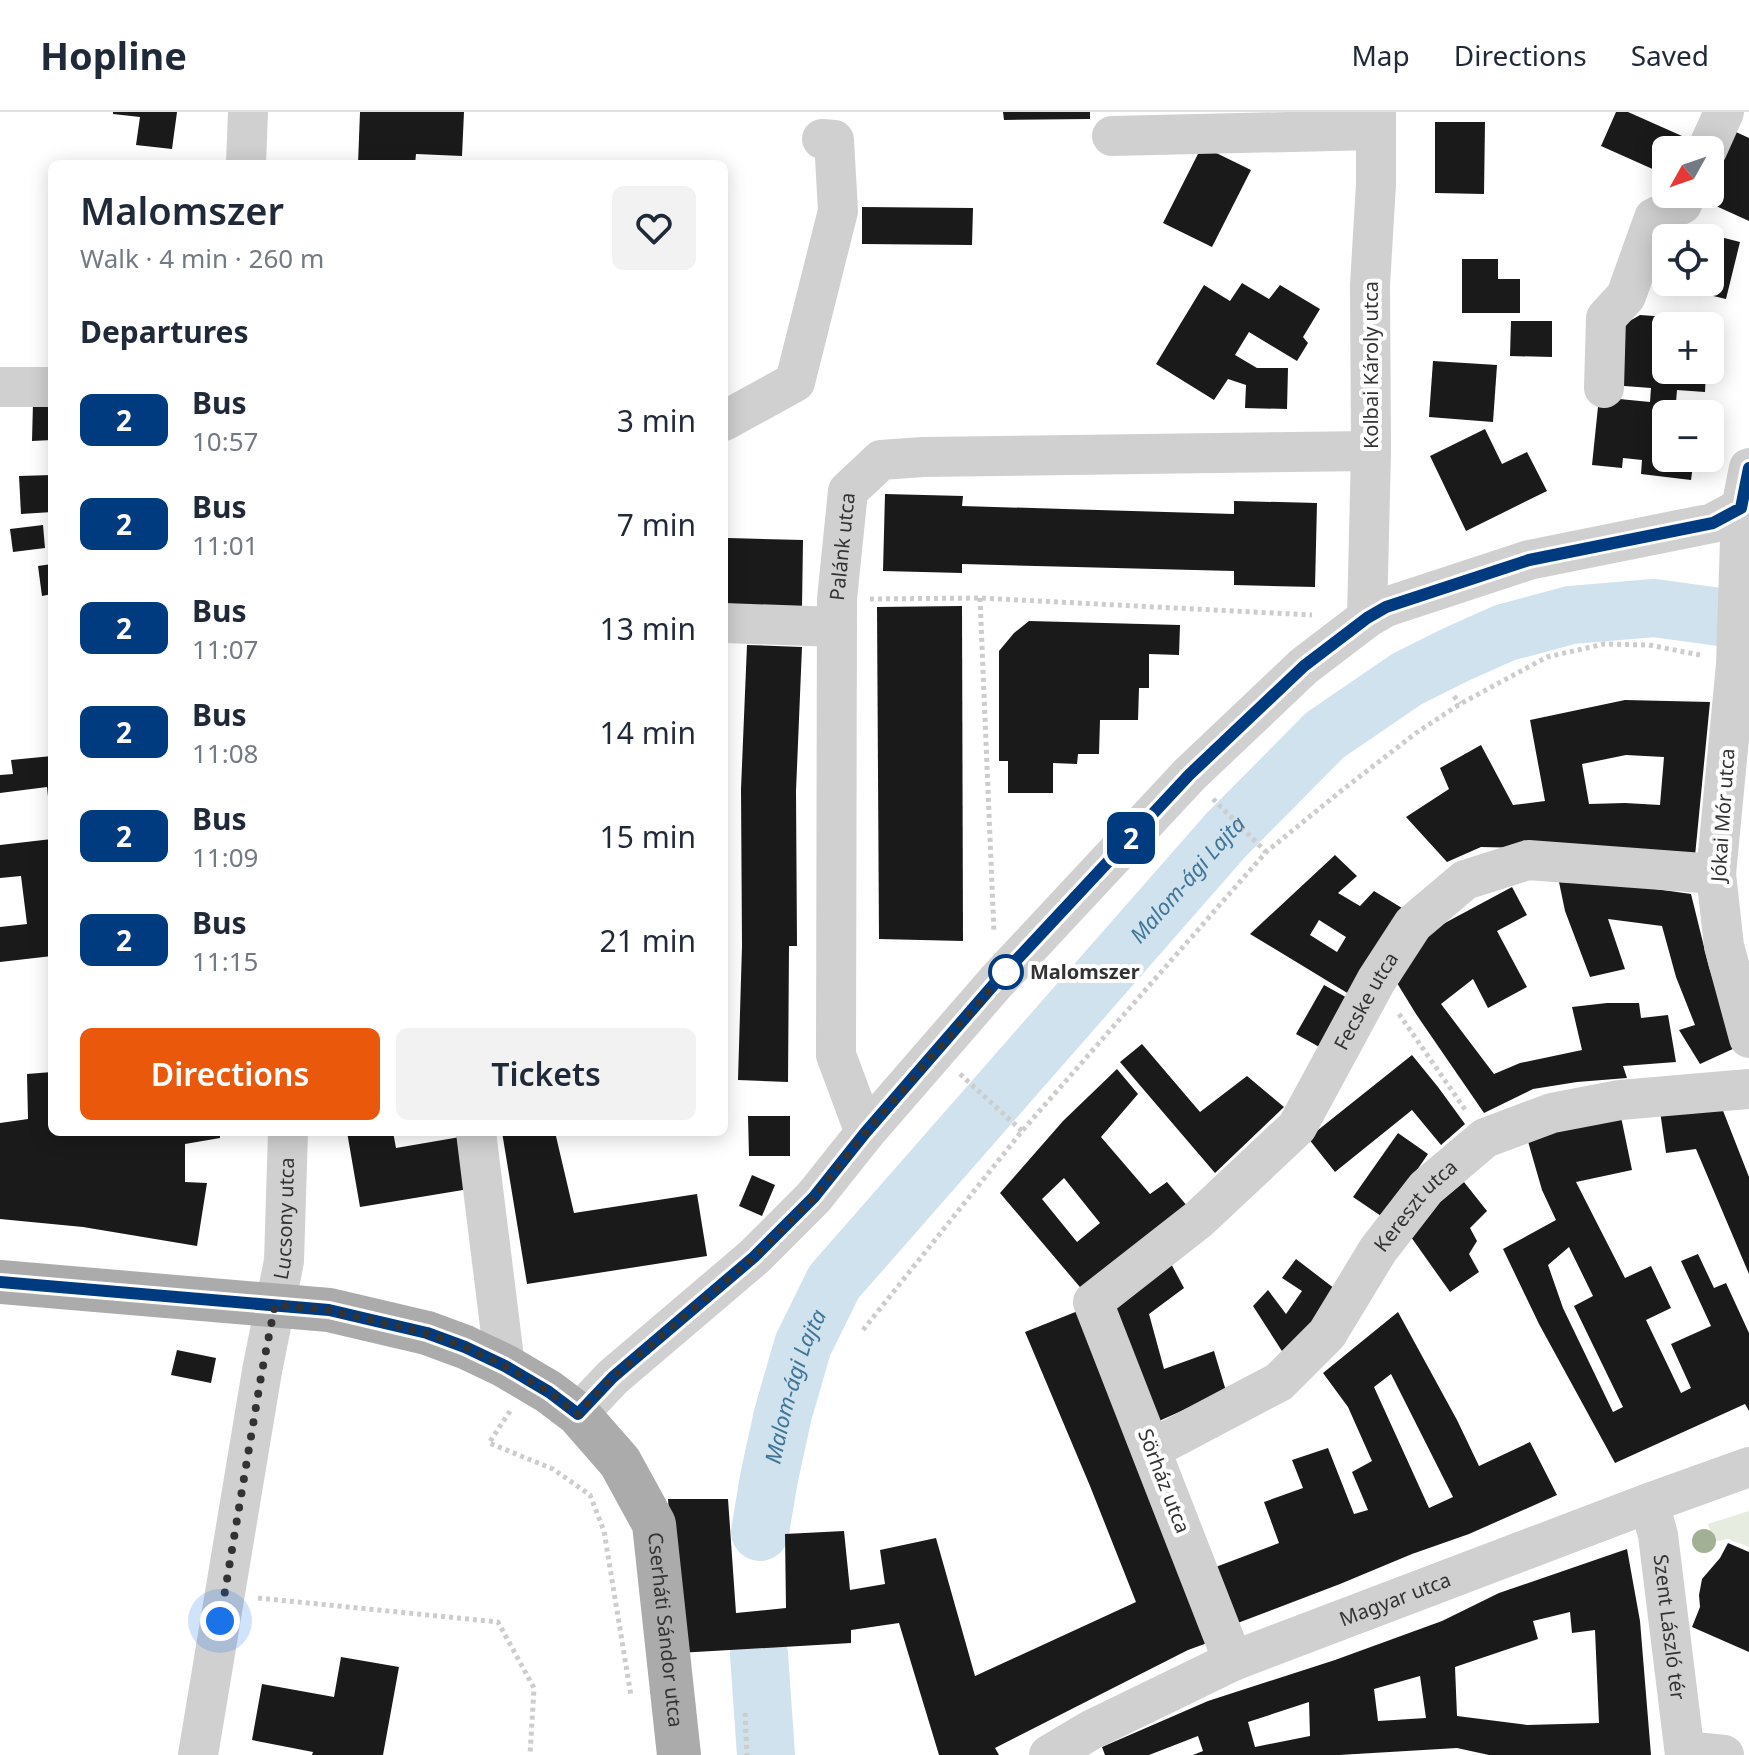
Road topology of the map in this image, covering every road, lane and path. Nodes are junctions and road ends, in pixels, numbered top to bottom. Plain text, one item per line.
1 (248, 112) edge
2 (1724, 112) edge
3 (1376, 121) edge
4 (1112, 136) dead end
5 (1713, 136) edge
6 (822, 139) dead end
7 (246, 160) edge
8 (1674, 208) edge
9 (0, 387) edge
10 (48, 387) edge
11 (1604, 388) dead end
12 (728, 419) edge
13 (1371, 451) junction
14 (1749, 468) edge
15 (1745, 510) edge
16 (980, 598) junction
17 (837, 613) junction
18 (1367, 618) junction
19 (728, 623) edge
20 (1722, 647) junction
21 (1454, 696) dead end
22 (1460, 704) junction
23 (1228, 813) dead end
24 (1266, 852) junction
25 (1716, 874) junction
26 (1737, 946) edge
27 (1376, 981) junction
28 (996, 982) junction
29 (1749, 1038) edge
30 (971, 1084) dead end
31 (1749, 1089) edge
32 (1021, 1130) junction
33 (865, 1133) junction
34 (288, 1136) edge
35 (477, 1136) edge
36 (1485, 1138) junction
37 (0, 1282) edge
38 (1093, 1302) joint
39 (275, 1305) junction
40 (863, 1330) dead end
41 (517, 1374) junction
42 (578, 1414) junction
43 (1152, 1449) junction
44 (1749, 1467) edge
45 (1649, 1503) junction
46 (225, 1594) junction
47 (1233, 1661) junction
48 (633, 1710) dead end
49 (745, 1713) dead end
50 (1698, 1754) edge
51 (198, 1755) edge
52 (530, 1755) edge
53 (679, 1755) edge
54 (747, 1755) edge
55 (1049, 1755) edge

1 - 7 street
2 - 5 street
3 - 4 street
3 - 13 street, Kolbai Károly utca
6 - 12 street
8 - 11 street
9 - 10 street
13 - 17 street, Palánk utca
13 - 18 street, Kolbai Károly utca
14 - 15 street, Jókai Mór utca
15 - 18 street
15 - 20 street, Jókai Mór utca
16 - 17 path
16 - 18 path
16 - 28 path
17 - 19 street
17 - 33 street, Palánk utca
18 - 28 street
20 - 22 path
20 - 25 street, Jókai Mór utca
21 - 22 path
22 - 24 path
23 - 24 path
24 - 32 path
25 - 26 street, Jókai Mór utca
25 - 27 street, Fecske utca
26 - 29 street, Jókai Mór utca
27 - 36 path
27 - 38 street, Fecske utca
28 - 33 street
30 - 32 path
31 - 36 street, Kereszt utca
32 - 40 path
33 - 42 street
34 - 39 street, Lucsony utca
35 - 41 street
36 - 43 street, Kereszt utca
37 - 39 main road, Cserháti Sándor utca
38 - 43 street, Sörház utca
39 - 41 main road, Cserháti Sándor utca
39 - 46 street, Lucsony utca
41 - 42 main road, Cserháti Sándor utca
41 - 48 path
42 - 53 main road, Cserháti Sándor utca
43 - 47 street, Sörház utca
44 - 45 street, Magyar utca
45 - 47 street, Magyar utca
45 - 50 street, Szent László tér
46 - 51 street, Lucsony utca
46 - 52 path
47 - 55 street, Magyar utca
49 - 54 path

